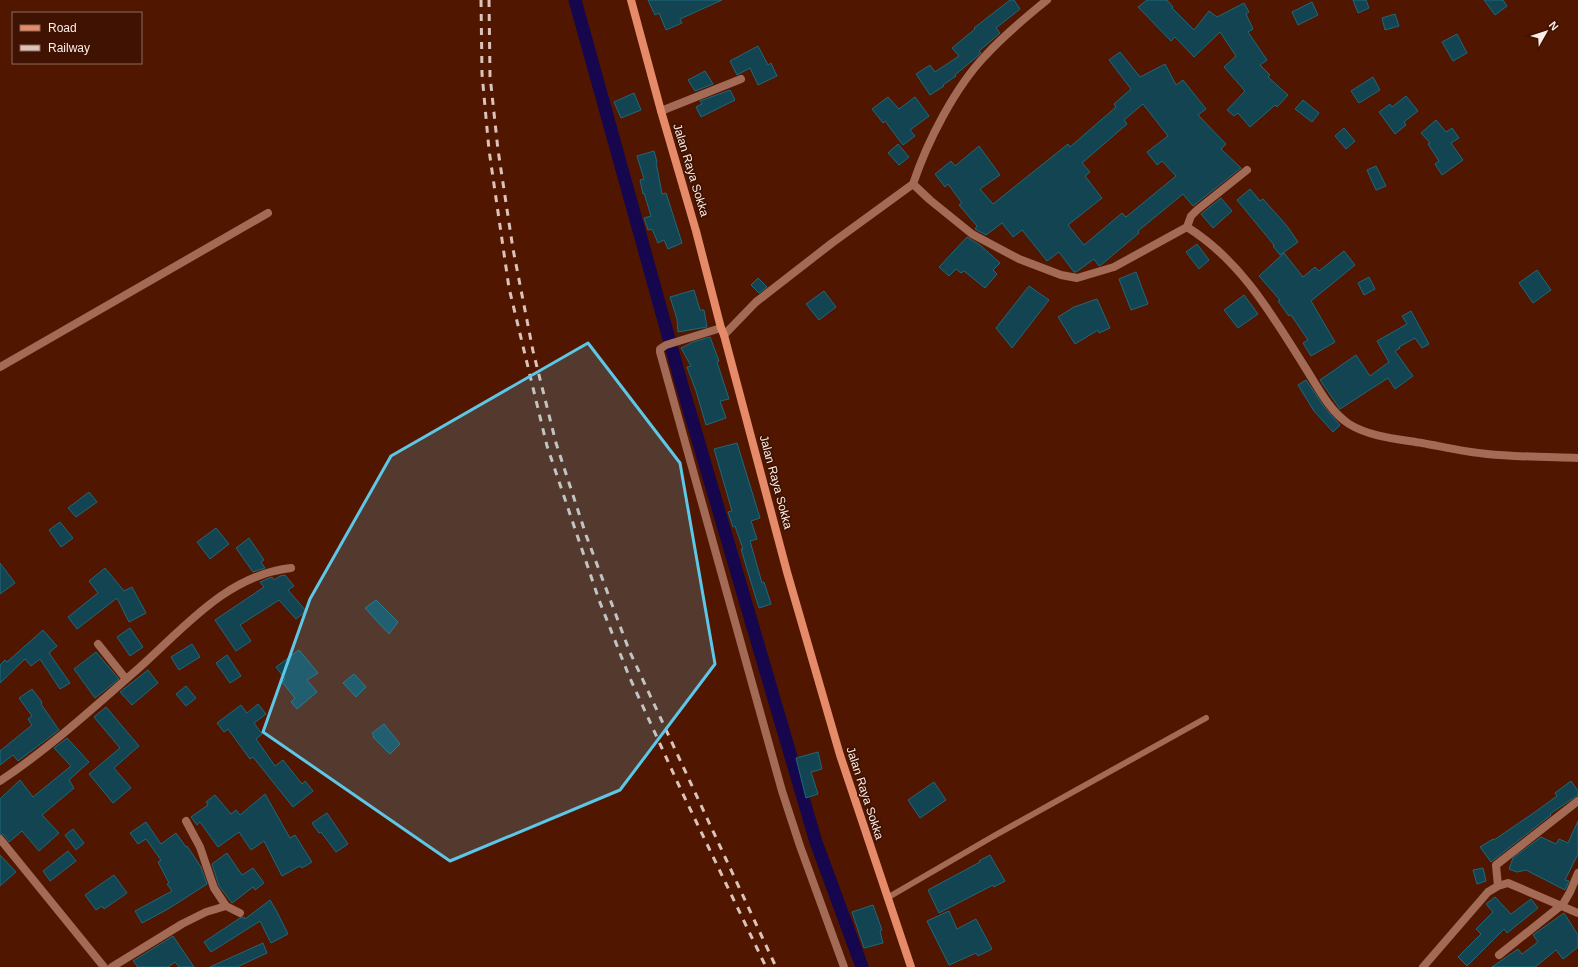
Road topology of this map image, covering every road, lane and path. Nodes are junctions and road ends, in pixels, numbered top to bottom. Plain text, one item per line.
1 (631, 0) edge
2 (1047, 0) edge
3 (741, 79) dead end
4 (661, 111) junction
5 (1247, 170) dead end
6 (913, 184) junction
7 (268, 213) dead end
8 (1187, 227) junction
9 (723, 331) junction
10 (0, 367) edge
11 (1578, 458) edge
12 (291, 568) dead end
13 (98, 644) dead end
14 (126, 680) junction
15 (1206, 718) dead end
16 (0, 781) edge
17 (1578, 802) edge
18 (186, 821) dead end
19 (0, 839) edge
20 (1578, 873) edge
21 (1498, 886) junction
22 (888, 898) junction
23 (226, 906) junction
24 (1560, 906) junction
25 (1570, 910) junction
26 (240, 913) dead end
27 (1578, 913) edge
28 (1578, 919) edge
29 (1498, 955) dead end
30 (104, 967) edge
31 (112, 967) edge
32 (844, 967) edge
33 (911, 967) edge
34 (1422, 967) edge

1 - 4 main road, Jalan Raya Sokka
2 - 6 street
3 - 4 street
4 - 9 main road, Jalan Raya Sokka
5 - 8 street
6 - 8 street
6 - 9 street
7 - 10 street
8 - 11 street
9 - 22 main road, Jalan Raya Sokka
9 - 32 street
12 - 14 street
13 - 14 street
14 - 16 street
15 - 22 lane
17 - 21 street
18 - 23 street
19 - 30 street
20 - 24 street
21 - 24 street
21 - 34 street
22 - 33 main road, Jalan Raya Sokka
23 - 26 street
23 - 31 street
24 - 25 street
24 - 29 street
25 - 27 street
25 - 28 street

